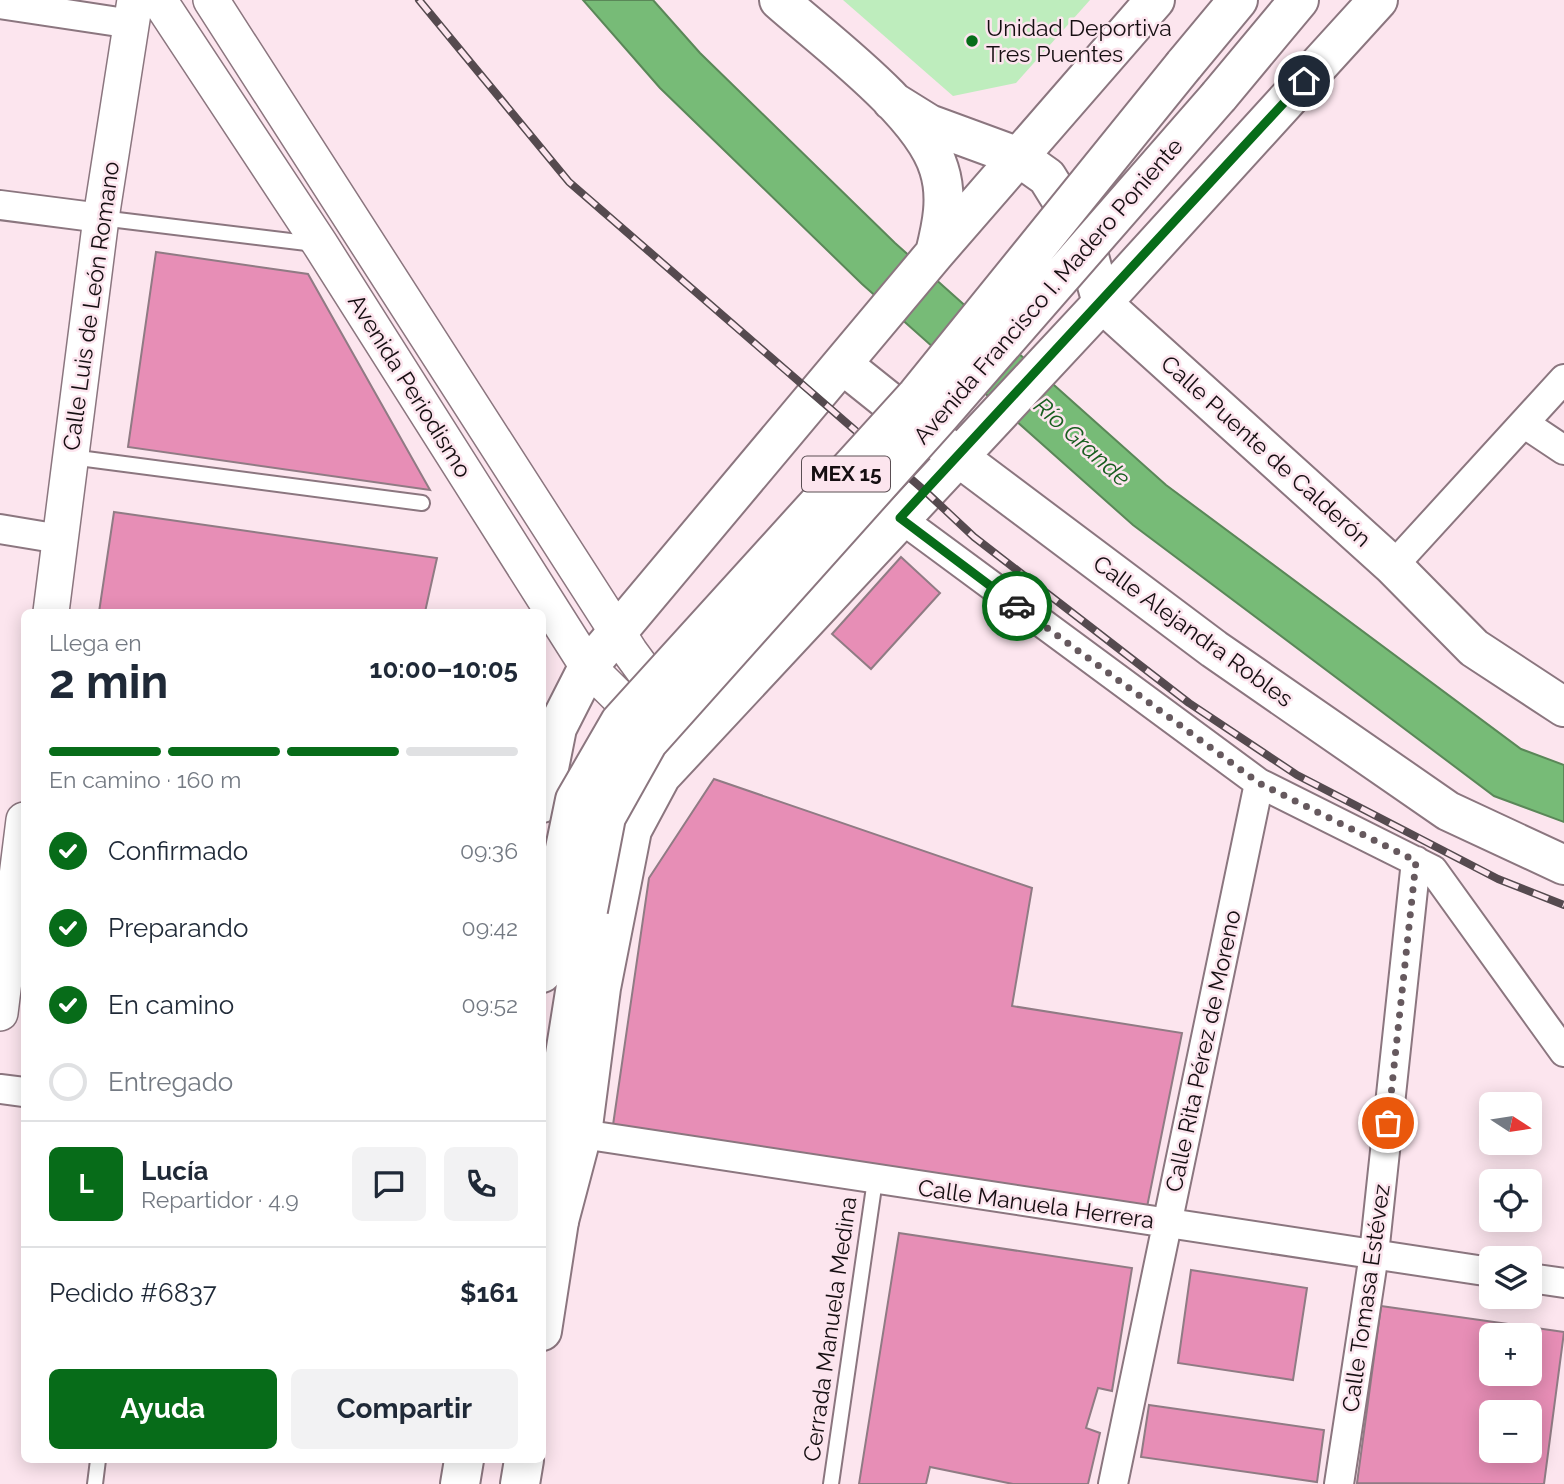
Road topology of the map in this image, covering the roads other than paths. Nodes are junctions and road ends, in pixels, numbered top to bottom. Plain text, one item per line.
1 (159, 0) edge
2 (211, 0) edge
3 (779, 0) edge
4 (1155, 0) edge
5 (1238, 0) edge
6 (1299, 0) edge
7 (1378, 0) edge
8 (0, 4) edge
9 (133, 12) edge
10 (892, 101) junction
11 (1019, 157) junction
12 (0, 205) edge
13 (101, 218) junction
14 (320, 244) junction
15 (936, 253) junction
16 (1102, 303) junction
17 (842, 364) junction
18 (1564, 379) edge
19 (1525, 424) junction
20 (1564, 450) edge
21 (71, 457) junction
22 (957, 457) junction
23 (422, 503) dead end
24 (900, 518) junction
25 (0, 529) edge
26 (60, 539) junction
27 (1393, 566) junction
28 (51, 609) edge
29 (617, 632) junction
30 (588, 667) junction
31 (1564, 707) edge
32 (689, 744) junction
33 (546, 783) edge
34 (1259, 783) junction
35 (21, 844) edge
36 (1564, 865) edge
37 (1424, 866) junction
38 (571, 906) junction
39 (546, 964) edge
40 (0, 1013) edge
41 (1564, 1052) edge
42 (0, 1089) edge
43 (21, 1092) edge
44 (582, 1135) junction
45 (874, 1180) junction
46 (559, 1221) junction
47 (1167, 1223) junction
48 (1374, 1254) junction
49 (1479, 1270) edge
50 (1542, 1280) edge
51 (1564, 1283) edge
52 (546, 1305) edge
53 (98, 1463) edge
54 (464, 1463) edge
55 (524, 1463) edge
56 (95, 1484) edge
57 (460, 1484) edge
58 (520, 1484) edge
59 (831, 1484) edge
60 (1113, 1484) edge
61 (1339, 1484) edge

1 - 14 street, Avenida Periodismo
2 - 29 street, Avenida Periodismo
3 - 10 main road
4 - 11 main road
5 - 38 main road, Avenida Francisco I. Madero Poniente / MEX 15, bridge
6 - 38 main road, Avenida Francisco I. Madero Poniente / MEX 15, bridge
7 - 16 main road, Avenida Francisco I. Madero Poniente
8 - 9 street
9 - 13 street, Calle Luis de León Romano
10 - 11 main road
10 - 15 main road
11 - 15 main road
11 - 16 main road
12 - 13 street
13 - 14 lane
13 - 21 street, Calle Luis de León Romano
14 - 30 street, Avenida Periodismo
15 - 17 main road
16 - 22 main road, Avenida Francisco I. Madero Poniente
16 - 27 main road, Calle Puente de Calderón
17 - 22 main road, Calle Alejandra Robles
17 - 29 main road
18 - 19 street
19 - 20 street
19 - 27 street
21 - 23 lane
21 - 26 street, Calle Luis de León Romano
22 - 24 main road, Avenida Francisco I. Madero Poniente
22 - 36 main road, Calle Alejandra Robles
24 - 32 main road, Avenida Francisco I. Madero Poniente
24 - 34 street
25 - 26 street
26 - 28 street, Calle Luis de León Romano
27 - 31 main road, Calle Puente de Calderón
29 - 30 main road
29 - 32 street, Avenida Periodismo
30 - 32 street, Avenida Periodismo
30 - 33 main road
32 - 44 main road, Avenida Francisco I. Madero Poniente
34 - 37 street
34 - 47 street, Calle Rita Pérez de Moreno
35 - 40 street
37 - 41 street
37 - 48 street, Calle Tomasa Estévez
38 - 39 main road, Avenida Francisco I. Madero Poniente / MEX 15
38 - 46 main road, Avenida Francisco I. Madero Poniente / MEX 15
42 - 43 street
44 - 45 street, Calle Manuela Herrera
44 - 46 main road, Avenida Francisco I. Madero Poniente
45 - 47 street, Calle Manuela Herrera
45 - 59 lane, Cerrada Manuela Medina
46 - 52 main road, Avenida Francisco I. Madero Poniente / MEX 15
47 - 48 street, Calle Manuela Herrera
47 - 60 street, Calle Rita Pérez de Moreno
48 - 49 street, Calle Manuela Herrera
48 - 61 street, Calle Tomasa Estévez
50 - 51 street
53 - 56 lane
54 - 57 main road
55 - 58 main road

